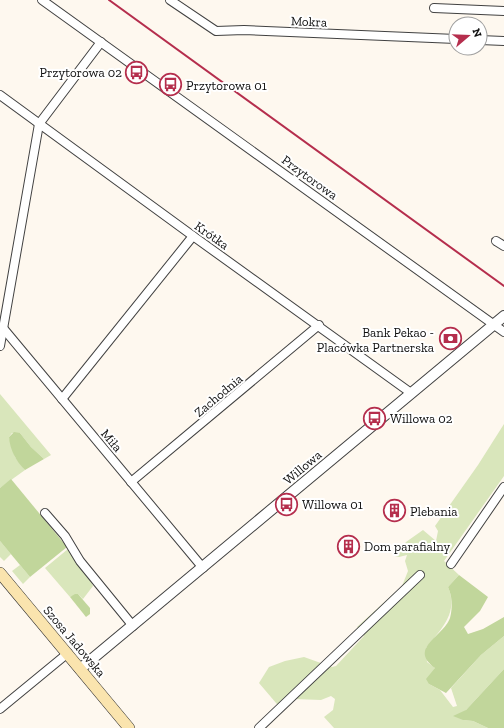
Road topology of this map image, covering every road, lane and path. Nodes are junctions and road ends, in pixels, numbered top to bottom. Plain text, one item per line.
1 (42, 0) edge
2 (170, 0) edge
3 (434, 8) dead end
4 (504, 11) edge
5 (448, 39) edge
6 (488, 40) edge
7 (504, 41) edge
8 (101, 42) junction
9 (0, 94) edge
10 (39, 124) junction
11 (193, 236) junction
12 (496, 241) dead end
13 (504, 246) edge
14 (504, 316) edge
15 (319, 325) junction
16 (495, 325) junction
17 (3, 328) junction
18 (504, 332) edge
19 (0, 346) edge
20 (412, 393) junction
21 (62, 399) junction
22 (131, 482) junction
23 (504, 487) edge
24 (45, 513) dead end
25 (451, 564) dead end
26 (202, 568) junction
27 (0, 573) edge
28 (420, 575) dead end
29 (133, 626) junction
30 (68, 653) junction
31 (80, 669) junction
32 (0, 709) edge
33 (129, 728) edge
34 (259, 728) edge

1 - 8 street, Przytorowa
2 - 5 street, Mokra
3 - 4 street
6 - 7 street
8 - 10 street
8 - 16 street, Przytorowa
9 - 10 street, Krótka
10 - 11 street, Krótka
10 - 17 street
11 - 15 street, Krótka
11 - 21 street
12 - 13 street
14 - 16 street, Willowa
15 - 20 street, Krótka
15 - 22 street, Zachodnia
16 - 18 street, Przytorowa
16 - 20 street, Willowa
17 - 19 street
17 - 21 street, Miła
20 - 26 street, Willowa
21 - 22 street, Miła
22 - 26 street, Miła
23 - 25 street
24 - 29 street
26 - 29 street, Willowa
27 - 30 main road, Szosa Jadowska
28 - 34 street
29 - 31 street, Willowa
30 - 31 main road, Szosa Jadowska
30 - 32 street
31 - 33 main road, Szosa Jadowska

